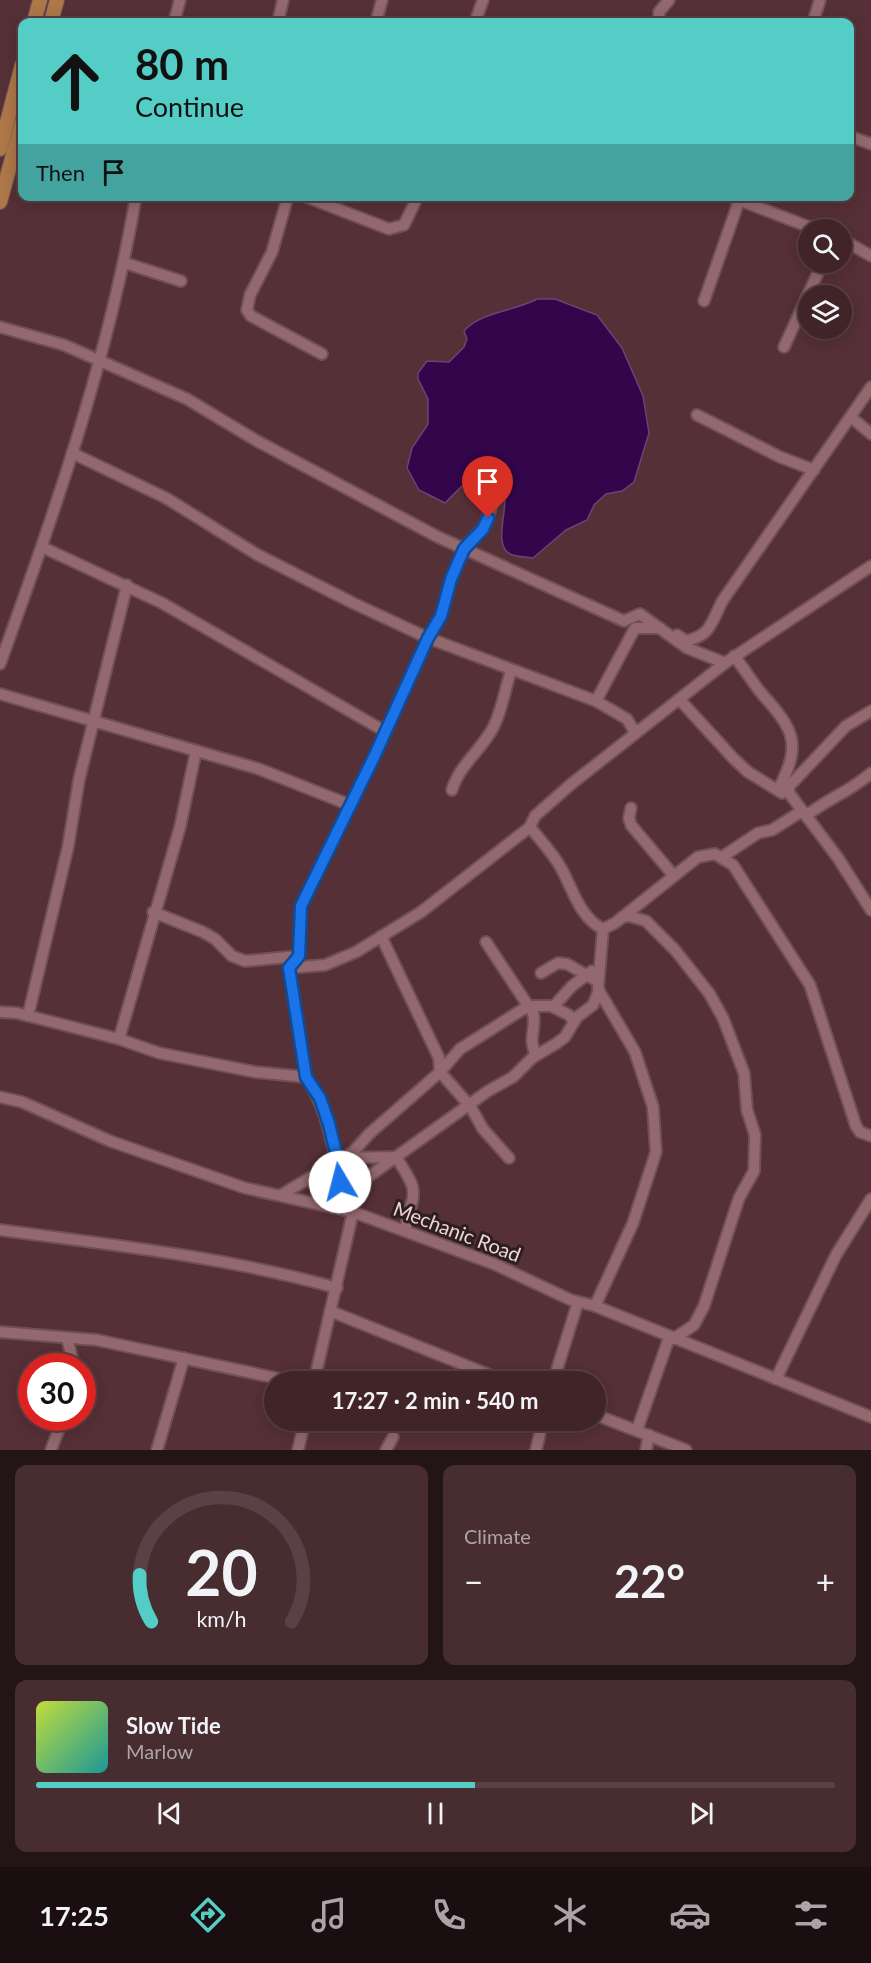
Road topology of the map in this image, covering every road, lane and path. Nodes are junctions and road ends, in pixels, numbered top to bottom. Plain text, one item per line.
1 (40, 0) edge
2 (57, 0) edge
3 (180, 0) edge
4 (284, 0) edge
5 (382, 0) edge
6 (483, 0) edge
7 (669, 0) edge
8 (819, 0) edge
9 (35, 18) edge
10 (52, 18) edge
11 (175, 18) edge
12 (279, 18) edge
13 (377, 18) edge
14 (476, 18) edge
15 (659, 18) edge
16 (814, 18) edge
17 (18, 80) edge
18 (18, 137) edge
19 (854, 138) edge
20 (871, 144) edge
21 (0, 149) edge
22 (135, 201) edge
23 (287, 201) edge
24 (333, 201) edge
25 (416, 201) edge
26 (733, 201) edge
27 (739, 201) edge
28 (0, 202) edge
29 (798, 223) edge
30 (852, 245) edge
31 (871, 256) edge
32 (125, 262) junction
33 (818, 273) edge
34 (181, 281) dead end
35 (704, 301) dead end
36 (0, 327) edge
37 (784, 347) dead end
38 (322, 354) dead end
39 (98, 359) junction
40 (871, 387) edge
41 (697, 415) dead end
42 (852, 418) junction
43 (871, 434) edge
44 (72, 453) junction
45 (814, 470) junction
46 (491, 508) dead end
47 (42, 547) junction
48 (464, 549) junction
49 (871, 566) edge
50 (127, 585) junction
51 (660, 628) junction
52 (428, 638) junction
53 (729, 659) junction
54 (0, 664) edge
55 (510, 671) junction
56 (0, 694) edge
57 (679, 699) junction
58 (596, 701) junction
59 (870, 711) edge
60 (92, 720) junction
61 (643, 727) junction
62 (386, 732) junction
63 (196, 751) junction
64 (871, 773) edge
65 (452, 790) dead end
66 (777, 790) junction
67 (793, 799) junction
68 (350, 805) junction
69 (631, 808) dead end
70 (804, 814) junction
71 (530, 827) junction
72 (722, 857) junction
73 (674, 876) junction
74 (871, 910) edge
75 (153, 912) junction
76 (622, 918) junction
77 (603, 929) junction
78 (381, 936) junction
79 (486, 942) dead end
80 (299, 956) junction
81 (289, 968) junction
82 (598, 968) junction
83 (541, 973) dead end
84 (586, 974) junction
85 (598, 985) junction
86 (530, 1006) junction
87 (553, 1007) junction
88 (0, 1012) edge
89 (28, 1016) junction
90 (574, 1022) junction
91 (119, 1039) junction
92 (536, 1055) junction
93 (440, 1071) junction
94 (306, 1077) junction
95 (0, 1096) edge
96 (470, 1106) junction
97 (871, 1136) edge
98 (396, 1157) junction
99 (509, 1158) dead end
100 (338, 1161) junction
101 (345, 1194) junction
102 (280, 1195) junction
103 (871, 1199) edge
104 (353, 1212) junction
105 (0, 1230) edge
106 (405, 1230) junction
107 (337, 1288) junction
108 (578, 1302) junction
109 (595, 1306) junction
110 (330, 1311) junction
111 (0, 1332) edge
112 (67, 1338) junction
113 (671, 1338) junction
114 (71, 1353) edge
115 (184, 1358) junction
116 (316, 1371) edge
117 (480, 1371) edge
118 (556, 1371) edge
119 (264, 1375) edge
120 (776, 1379) junction
121 (871, 1417) edge
122 (606, 1419) edge
123 (637, 1430) junction
124 (58, 1431) edge
125 (302, 1431) edge
126 (540, 1431) edge
127 (649, 1435) junction
128 (393, 1437) dead end
129 (51, 1450) edge
130 (157, 1450) edge
131 (298, 1450) edge
132 (387, 1450) edge
133 (536, 1450) edge
134 (646, 1450) edge
135 (686, 1450) edge

1 - 9 main road
2 - 10 main road
3 - 11 street
4 - 12 street
5 - 13 street
6 - 14 street
7 - 15 street
8 - 16 street
17 - 21 main road
18 - 28 main road
19 - 20 street
22 - 32 street
23 - 38 street
24 - 25 street
26 - 35 street
27 - 29 street
30 - 31 street
32 - 34 street
32 - 39 street
33 - 37 street
36 - 39 street
39 - 44 street
39 - 48 street
40 - 42 street
41 - 45 street
42 - 43 street
42 - 45 street
44 - 47 street
44 - 52 street
45 - 51 street
46 - 48 street
47 - 50 street
47 - 54 street
48 - 51 street
48 - 52 street
49 - 53 street
50 - 60 street
50 - 62 street
51 - 53 street
51 - 58 street
52 - 55 street
52 - 62 street
53 - 57 street
53 - 66 street
55 - 58 street
55 - 65 street
56 - 60 street
57 - 61 street
57 - 66 street
58 - 61 street
59 - 67 street
60 - 63 street
60 - 89 street
61 - 71 street
62 - 68 street
63 - 68 street
63 - 75 street
64 - 70 street
66 - 67 street
67 - 70 street
68 - 80 street
69 - 73 street
70 - 72 street
70 - 74 street
71 - 77 street
71 - 78 street
72 - 73 street
72 - 97 street
73 - 76 street
75 - 80 street
75 - 91 street
76 - 77 street
76 - 113 street
77 - 82 street
78 - 81 street
78 - 93 street
79 - 86 street
80 - 81 street
81 - 94 street
82 - 84 street
82 - 85 street
83 - 84 street
84 - 85 street
84 - 87 street
85 - 90 street
85 - 109 street
86 - 87 street
86 - 92 street
86 - 93 street
87 - 90 street
88 - 89 street
89 - 91 street
90 - 92 street
91 - 94 street
92 - 96 street
93 - 96 street
93 - 100 street
94 - 100 street
95 - 102 street, Mechanic Road
96 - 98 street
96 - 99 street
98 - 100 street
98 - 101 street
98 - 106 street
100 - 101 street
100 - 102 street
101 - 104 street
102 - 104 street, Mechanic Road
103 - 120 street
104 - 106 street, Mechanic Road
104 - 107 street
105 - 107 street
106 - 108 street, Mechanic Road
107 - 110 street
108 - 109 street, Mechanic Road
108 - 118 street
109 - 113 street, Mechanic Road
110 - 116 street
110 - 117 street
111 - 112 street
112 - 114 street
112 - 115 street
113 - 120 street, Mechanic Road
113 - 123 street
115 - 119 street
115 - 130 street
120 - 121 street, Mechanic Road
122 - 123 street
123 - 127 street
124 - 129 street
125 - 131 street
126 - 133 street
127 - 134 street
127 - 135 street
128 - 132 street

